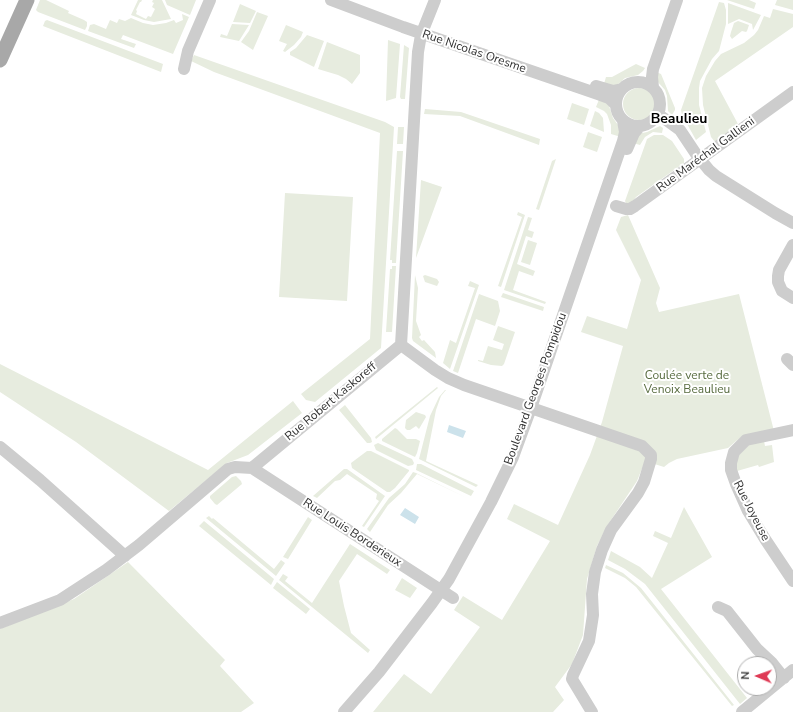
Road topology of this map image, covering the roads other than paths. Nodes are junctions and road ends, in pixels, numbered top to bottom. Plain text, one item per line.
1 (27, 0) edge
2 (210, 0) edge
3 (331, 0) edge
4 (350, 0) edge
5 (435, 0) edge
6 (671, 0) edge
7 (677, 0) edge
8 (424, 31) junction
9 (0, 60) edge
10 (184, 69) dead end
11 (636, 81) junction
12 (653, 87) junction
13 (622, 89) junction
14 (793, 92) edge
15 (616, 105) junction
16 (658, 114) junction
17 (624, 120) junction
18 (640, 126) junction
19 (700, 159) junction
20 (616, 206) dead end
21 (793, 223) edge
22 (793, 244) edge
23 (793, 298) edge
24 (401, 345) junction
25 (534, 409) junction
26 (793, 430) edge
27 (0, 448) edge
28 (252, 468) junction
29 (125, 556) junction
30 (793, 581) edge
31 (447, 594) junction
32 (718, 607) dead end
33 (0, 623) edge
34 (789, 674) edge
35 (344, 712) edge
36 (352, 712) edge
37 (592, 712) edge
38 (742, 712) edge

1 - 9 main road
2 - 10 street
3 - 8 street, Rue Nicolas Oresme
4 - 8 street, Rue Nicolas Oresme
5 - 8 street
6 - 11 street
7 - 12 street
8 - 13 street, Rue Nicolas Oresme
8 - 15 street, Rue Nicolas Oresme
8 - 24 street
11 - 12 street
11 - 13 street
12 - 16 street
13 - 15 street
14 - 19 street, Rue Maréchal Gallieni
15 - 17 street
16 - 18 street
16 - 19 street
17 - 18 street
17 - 25 street, Boulevard Georges Pompidou
18 - 25 street, Boulevard Georges Pompidou
19 - 20 street, Rue Maréchal Gallieni
19 - 21 street
22 - 23 street
24 - 25 street
24 - 28 street, Rue Robert Kaskoreff
25 - 31 street, Boulevard Georges Pompidou
25 - 37 street
26 - 30 street, Rue Joyeuse
27 - 29 street
28 - 29 street
28 - 31 street, Rue Louis Borderieux
29 - 33 street
31 - 35 street, Boulevard Georges Pompidou
31 - 36 street, Boulevard Georges Pompidou
32 - 34 street
34 - 38 street

